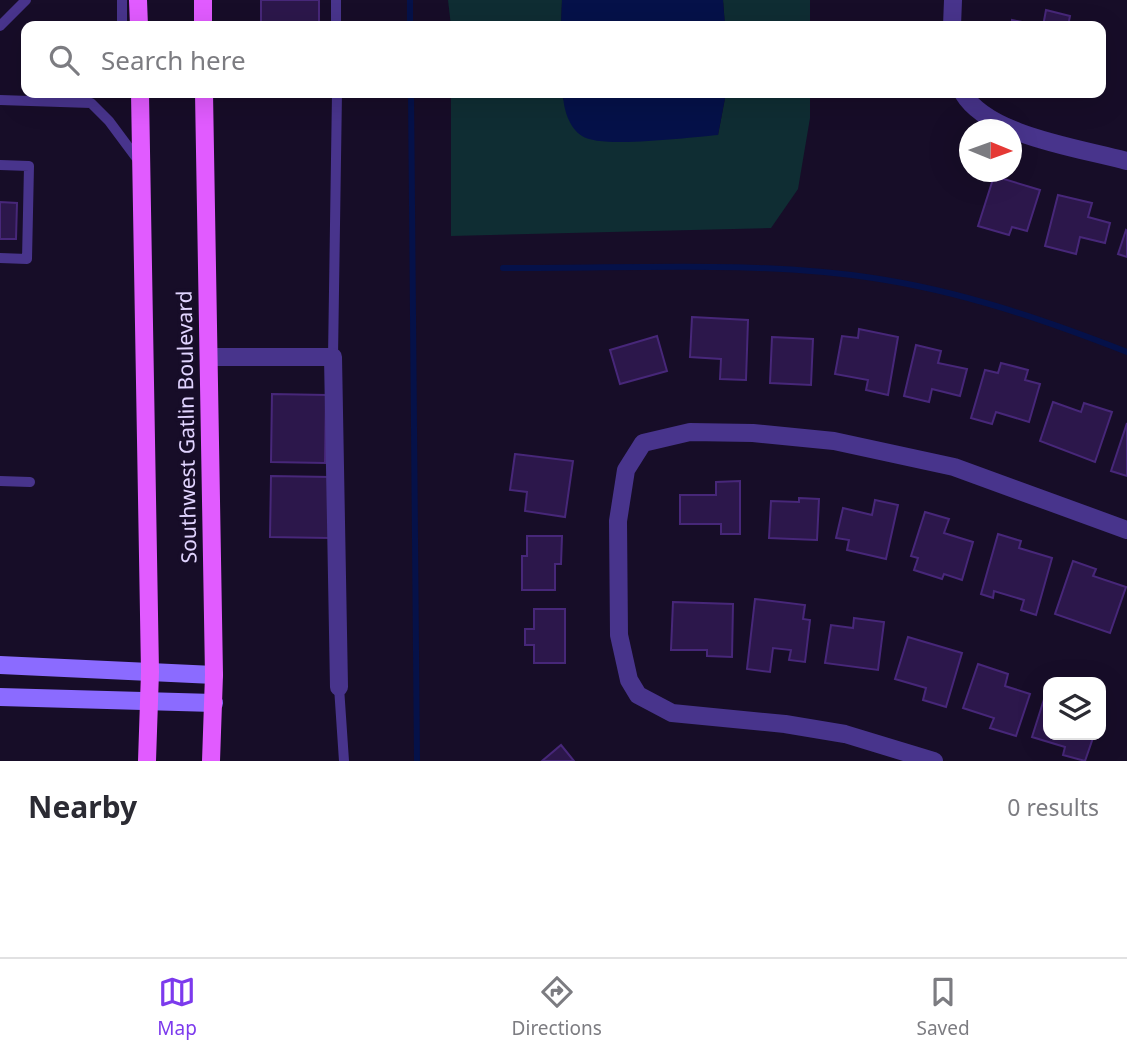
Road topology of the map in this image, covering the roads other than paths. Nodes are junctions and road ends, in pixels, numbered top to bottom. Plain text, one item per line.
1 (26, 0) edge
2 (122, 0) edge
3 (138, 0) edge
4 (202, 0) edge
5 (336, 0) edge
6 (953, 0) edge
7 (121, 21) edge
8 (139, 21) edge
9 (203, 21) edge
10 (336, 21) edge
11 (952, 21) edge
12 (0, 26) edge
13 (94, 98) edge
14 (141, 98) edge
15 (204, 98) edge
16 (337, 98) edge
17 (966, 99) edge
18 (0, 100) edge
19 (91, 103) junction
20 (1127, 161) edge
21 (0, 165) edge
22 (142, 166) junction
23 (0, 258) edge
24 (209, 357) junction
25 (333, 357) junction
26 (0, 481) edge
27 (30, 482) dead end
28 (1127, 530) edge
29 (0, 665) edge
30 (150, 673) junction
31 (214, 675) junction
32 (339, 687) joint
33 (0, 697) edge
34 (150, 701) junction
35 (214, 704) junction
36 (148, 761) edge
37 (211, 761) edge
38 (344, 761) edge
39 (934, 761) edge

1 - 12 lane
2 - 7 lane
3 - 8 main road
4 - 9 main road
5 - 10 lane
6 - 11 street
13 - 19 lane
14 - 22 main road, Southwest Gatlin Boulevard
15 - 24 main road, Southwest Gatlin Boulevard
16 - 25 lane
17 - 20 street
18 - 19 lane
19 - 22 lane
21 - 23 lane
22 - 30 main road, Southwest Gatlin Boulevard
24 - 25 street
24 - 31 main road, Southwest Gatlin Boulevard
25 - 32 street
26 - 27 lane
28 - 39 street
29 - 30 street
30 - 31 street
30 - 34 main road, Southwest Gatlin Boulevard
31 - 35 main road, Southwest Gatlin Boulevard
32 - 38 lane
33 - 34 street
34 - 35 street
34 - 36 main road, Southwest Gatlin Boulevard
35 - 37 main road, Southwest Gatlin Boulevard

